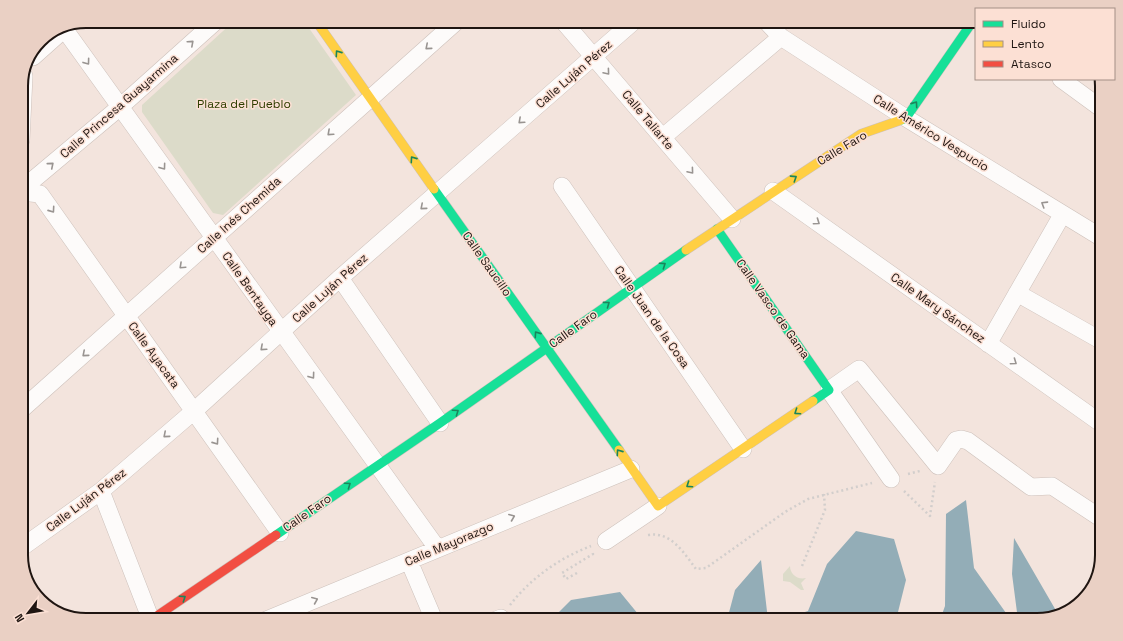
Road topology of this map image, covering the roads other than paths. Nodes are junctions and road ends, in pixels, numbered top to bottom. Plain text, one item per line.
1 (208, 28) edge
2 (321, 28) edge
3 (449, 28) edge
4 (569, 28) edge
5 (626, 28) edge
6 (773, 28) edge
7 (968, 28) edge
8 (66, 31) edge
9 (781, 37) junction
10 (53, 39) edge
11 (42, 49) edge
12 (594, 56) junction
13 (1062, 80) edge
14 (370, 98) junction
15 (1095, 104) edge
16 (120, 107) junction
17 (906, 118) junction
18 (663, 137) junction
19 (28, 185) edge
20 (562, 186) dead end
21 (773, 191) junction
22 (28, 192) edge
23 (438, 194) junction
24 (1062, 215) junction
25 (732, 219) junction
26 (716, 229) junction
27 (1095, 234) edge
28 (213, 237) junction
29 (340, 278) junction
30 (631, 287) junction
31 (1017, 293) junction
32 (126, 317) junction
33 (281, 332) junction
34 (1095, 337) edge
35 (988, 344) junction
36 (546, 348) junction
37 (829, 390) junction
38 (28, 404) edge
39 (194, 410) junction
40 (1095, 419) edge
41 (440, 423) junction
42 (743, 449) junction
43 (377, 464) junction
44 (631, 469) junction
45 (891, 479) road end
46 (101, 491) junction
47 (658, 506) junction
48 (1095, 514) edge
49 (280, 533) junction
50 (606, 541) road end
51 (28, 543) edge
52 (437, 548) junction
53 (409, 561) junction
54 (148, 613) edge
55 (161, 613) edge
56 (283, 613) edge
57 (431, 613) edge

16 -> 1 street, Calle Princesa Guayarmina
14 -> 2 street, Calle Saucillo
3 -> 14 street, Calle Inés Chemida
4 - 12 street, Calle Taliarte
5 - 12 street, Calle Luján Pérez
6 - 9 street, Calle Américo Vespucio
17 -> 7 street
8 -> 16 street, Calle Bentayga
9 - 17 street, Calle Américo Vespucio
9 - 18 street
10 - 11 street
12 -> 18 street, Calle Taliarte
12 -> 23 street, Calle Luján Pérez
13 - 15 street
23 -> 14 street, Calle Saucillo
14 -> 28 street, Calle Inés Chemida
19 -> 16 street, Calle Princesa Guayarmina
16 -> 28 street, Calle Bentayga
21 -> 17 street, Calle Faro
24 -> 17 street, Calle Américo Vespucio
18 -> 25 street, Calle Taliarte
20 - 30 street, Calle Juan de la Cosa
21 - 25 street, Calle Faro
21 -> 35 street, Calle Mary Sánchez
22 -> 32 street, Calle Ayacata
23 -> 29 street, Calle Luján Pérez
36 -> 23 street, Calle Saucillo
24 - 27 street, Calle Américo Vespucio
24 - 31 street
25 - 26 street, Calle Faro
30 -> 26 street, Calle Faro
26 - 37 street, Calle Vasco de Gama
28 -> 32 street, Calle Inés Chemida
28 - 33 street, Calle Bentayga
29 - 33 street, Calle Luján Pérez
29 - 41 street
36 -> 30 street, Calle Faro
30 - 42 street, Calle Juan de la Cosa
31 - 34 street
31 - 35 street
32 -> 38 street, Calle Inés Chemida
32 - 39 street, Calle Ayacata
33 -> 39 street, Calle Luján Pérez
33 -> 43 street, Calle Bentayga
35 -> 40 street, Calle Mary Sánchez
41 -> 36 street, Calle Faro
44 -> 36 street, Calle Saucillo
37 -> 42 street
37 - 45 street
37 - 48 street
39 -> 46 street, Calle Luján Pérez
39 -> 49 street, Calle Ayacata
41 - 43 street, Calle Faro
42 -> 47 street
49 -> 43 street, Calle Faro
43 - 52 street, Calle Bentayga
44 - 47 street, Calle Saucillo
52 -> 44 street, Calle Mayorazgo
46 - 51 street, Calle Luján Pérez
46 - 54 street
47 - 50 street
55 -> 49 street, Calle Faro
52 - 53 street, Calle Mayorazgo
56 -> 53 street, Calle Mayorazgo
53 - 57 street

